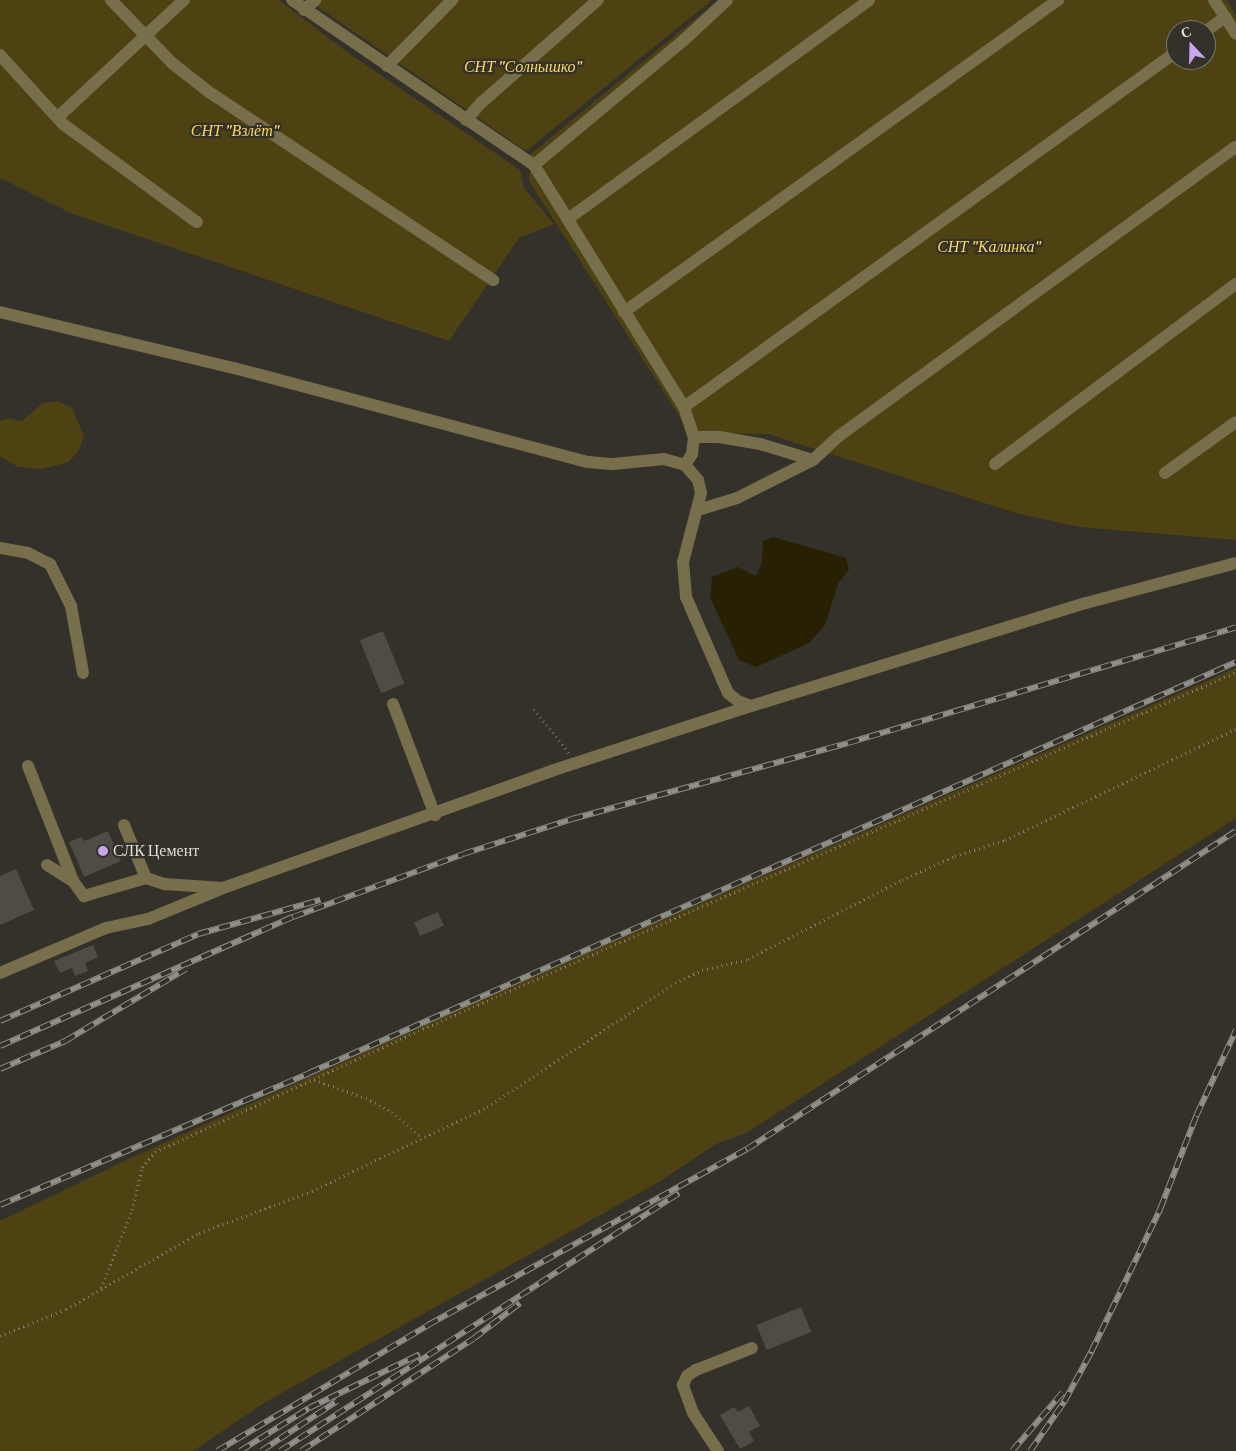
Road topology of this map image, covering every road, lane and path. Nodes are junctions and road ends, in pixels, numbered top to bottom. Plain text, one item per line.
1 (111, 0) edge
2 (184, 0) edge
3 (292, 0) edge
4 (315, 0) edge
5 (452, 0) edge
6 (598, 0) edge
7 (727, 0) edge
8 (869, 0) edge
9 (1058, 0) edge
10 (1214, 0) edge
11 (304, 10) junction
12 (1225, 17) junction
13 (1216, 24) edge
14 (1236, 34) edge
15 (145, 36) junction
16 (0, 55) edge
17 (1166, 59) edge
18 (387, 66) junction
19 (58, 117) junction
20 (466, 120) junction
21 (1236, 147) edge
22 (534, 165) junction
23 (568, 219) junction
24 (198, 222) dead end
25 (493, 280) dead end
26 (1236, 284) edge
27 (0, 312) edge
28 (624, 312) junction
29 (684, 407) junction
30 (1236, 422) edge
31 (694, 437) junction
32 (813, 460) junction
33 (995, 464) dead end
34 (685, 465) junction
35 (1165, 474) dead end
36 (698, 510) junction
37 (0, 548) edge
38 (1236, 563) edge
39 (1236, 672) edge
40 (83, 673) dead end
41 (393, 704) dead end
42 (751, 706) junction
43 (534, 709) dead end
44 (1236, 729) edge
45 (577, 763) junction
46 (28, 766) dead end
47 (435, 815) junction
48 (124, 825) dead end
49 (47, 865) dead end
50 (146, 878) junction
51 (73, 880) junction
52 (223, 888) junction
53 (0, 974) edge
54 (313, 1079) junction
55 (422, 1138) junction
56 (101, 1288) junction
57 (0, 1336) edge
58 (752, 1348) dead end
59 (718, 1451) edge

1 - 15 street
2 - 15 street
3 - 11 street
4 - 11 street
5 - 18 street
6 - 20 street
7 - 22 street
8 - 23 street
9 - 28 street
10 - 12 street
11 - 18 street
12 - 13 street
12 - 14 street
15 - 19 street
15 - 25 street
16 - 19 street
17 - 29 street
18 - 20 street
19 - 24 street
20 - 22 street
21 - 32 street
22 - 23 street
23 - 28 street
26 - 33 street
27 - 34 street
28 - 29 street
29 - 31 street
30 - 35 street
31 - 32 street
31 - 34 street
32 - 36 street
34 - 36 street
36 - 42 street
37 - 40 street
38 - 42 street
39 - 54 path
41 - 47 street
42 - 45 street
43 - 45 path
44 - 55 path
45 - 47 street
46 - 51 street
47 - 52 street
48 - 50 street
49 - 51 street
50 - 51 street
50 - 52 street
52 - 53 street
54 - 55 path
54 - 56 path
55 - 56 path
56 - 57 path
58 - 59 street

